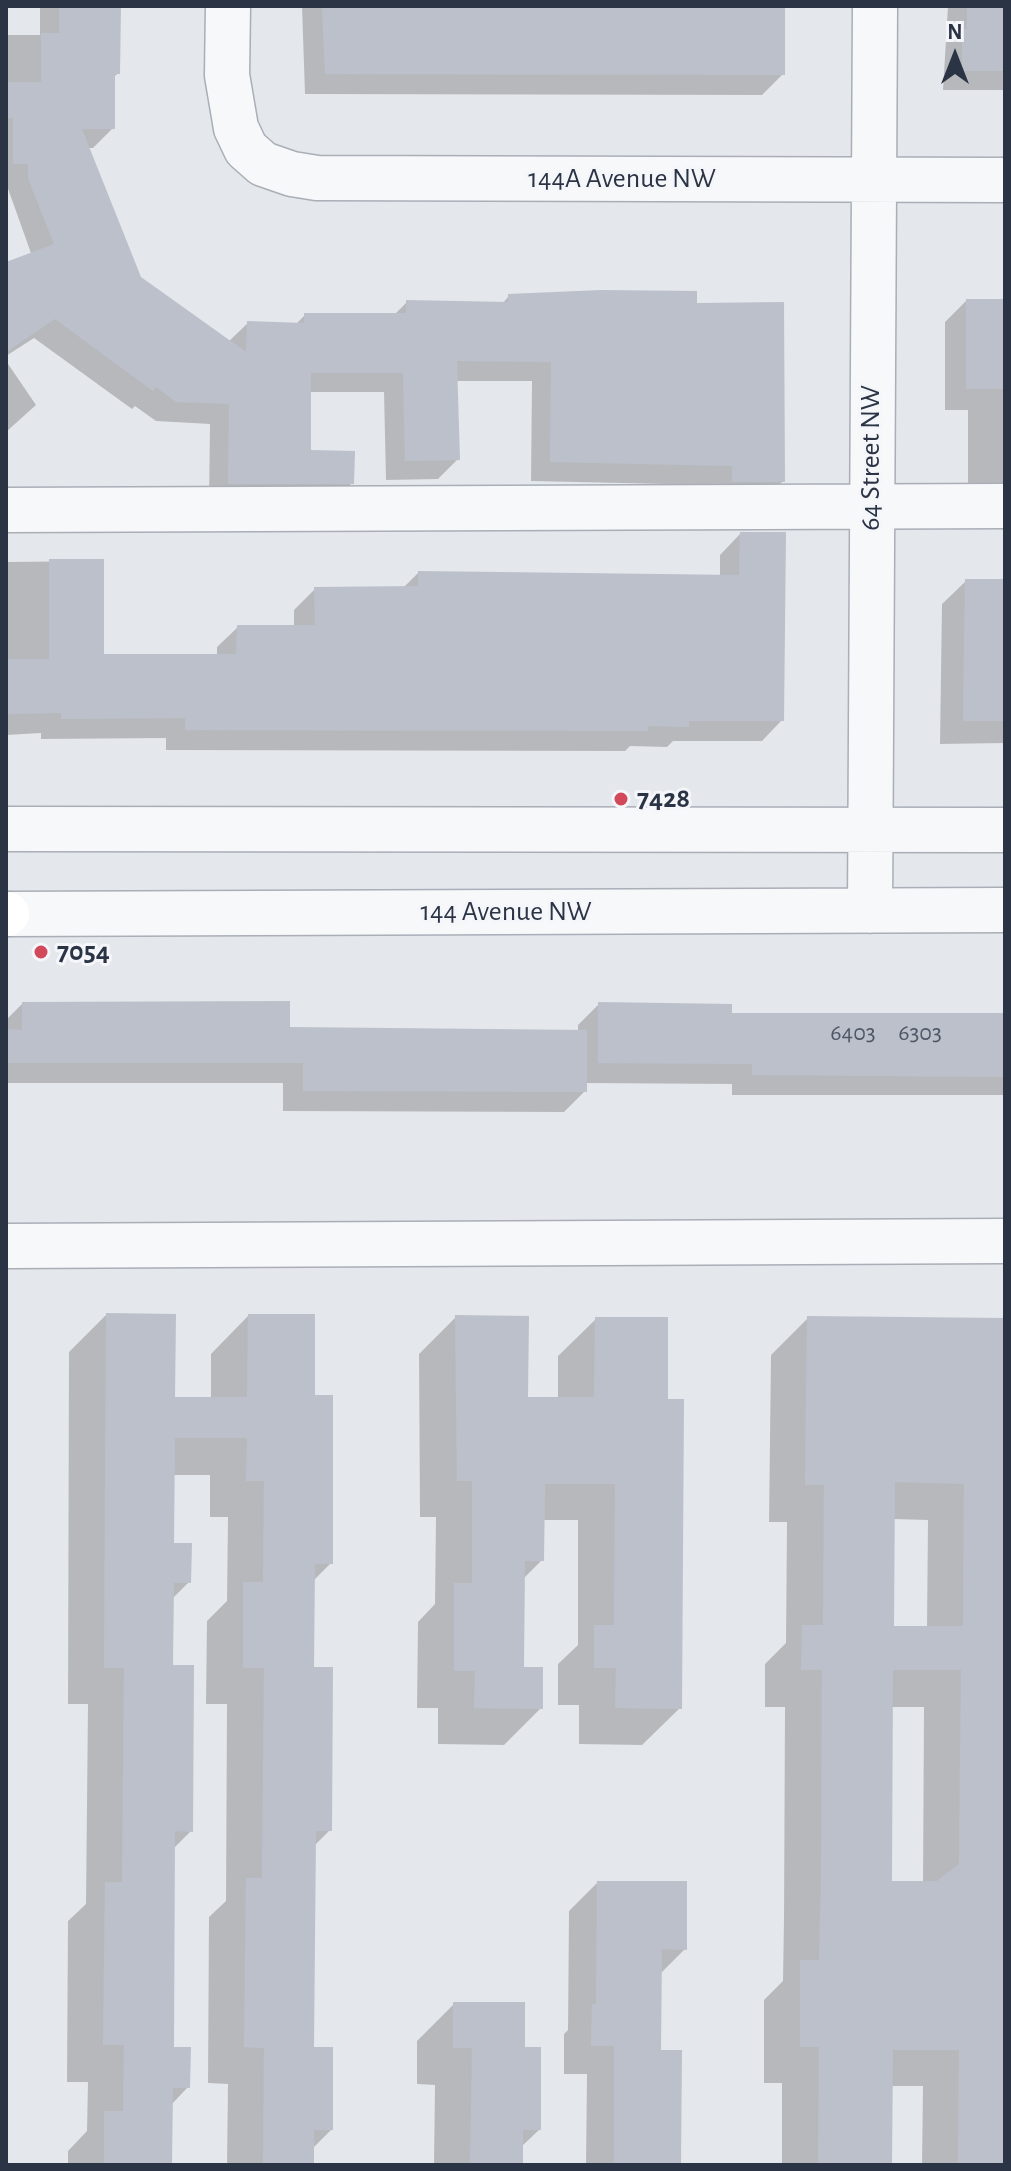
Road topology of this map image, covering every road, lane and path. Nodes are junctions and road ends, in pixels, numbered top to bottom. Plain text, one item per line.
1 (228, 6) edge
2 (875, 6) edge
3 (872, 180) junction
4 (1005, 180) edge
5 (871, 505) junction
6 (1005, 506) edge
7 (6, 510) edge
8 (6, 829) edge
9 (870, 830) junction
10 (1005, 830) edge
11 (1005, 910) edge
12 (870, 911) junction
13 (6, 914) edge
14 (1005, 1241) edge
15 (6, 1246) edge

1 - 3 street, 144A Avenue NW
2 - 3 street, 64 Street NW
3 - 4 street, 144A Avenue NW
3 - 5 street, 64 Street NW
5 - 6 street
5 - 7 street
5 - 9 street, 64 Street NW
8 - 9 street
9 - 10 street
9 - 12 street, 64 Street NW
11 - 12 street, 144 Avenue NW
12 - 13 street, 144 Avenue NW
14 - 15 street

